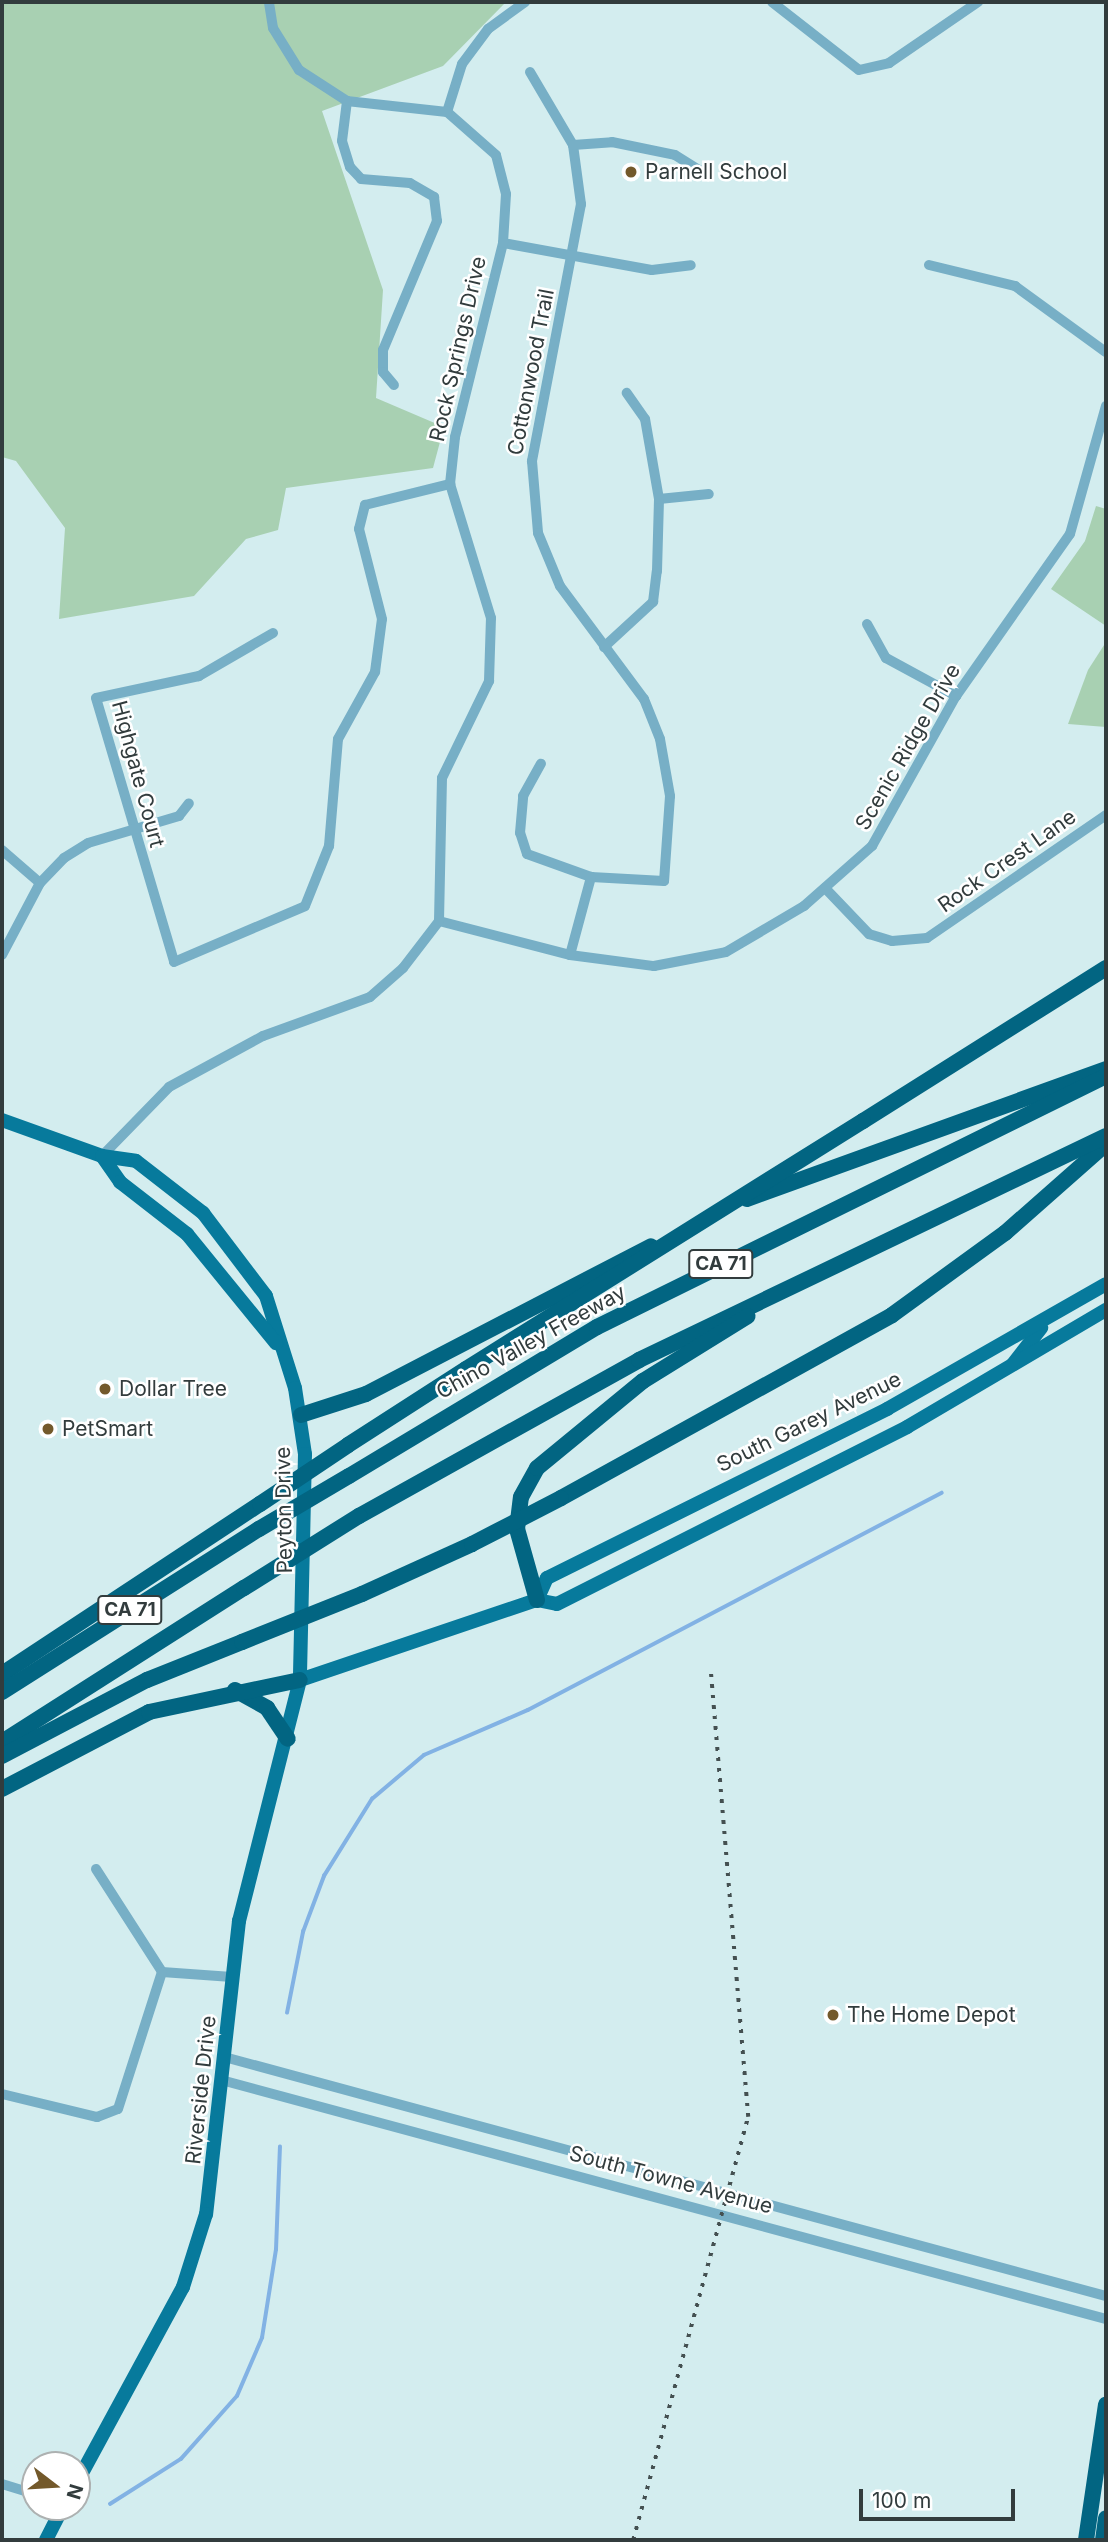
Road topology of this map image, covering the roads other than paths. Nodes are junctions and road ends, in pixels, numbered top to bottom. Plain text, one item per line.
1 (269, 2) edge
2 (525, 2) edge
3 (772, 2) edge
4 (978, 2) edge
5 (530, 72) dead end
6 (347, 101) junction
7 (447, 112) junction
8 (573, 145) junction
9 (702, 172) dead end
10 (503, 243) junction
11 (574, 256) junction
12 (691, 265) dead end
13 (929, 265) dead end
14 (1106, 352) edge
15 (394, 385) dead end
16 (627, 393) dead end
17 (1106, 406) edge
18 (450, 484) junction
19 (709, 494) dead end
20 (659, 499) junction
21 (867, 624) dead end
22 (273, 633) dead end
23 (604, 647) junction
24 (956, 696) junction
25 (541, 764) dead end
26 (189, 803) dead end
27 (1106, 814) edge
28 (132, 832) junction
29 (2, 850) edge
30 (591, 877) junction
31 (40, 883) junction
32 (825, 888) junction
33 (439, 921) junction
34 (2, 955) edge
35 (570, 955) junction
36 (1106, 968) edge
37 (1106, 1069) edge
38 (1106, 1076) edge
39 (2, 1120) edge
40 (1106, 1136) edge
41 (1106, 1144) edge
42 (102, 1156) junction
43 (804, 1278) junction
44 (1106, 1284) edge
45 (1060, 1310) junction
46 (1106, 1310) edge
47 (277, 1344) junction
48 (1013, 1364) junction
49 (301, 1415) junction
50 (537, 1600) junction
51 (2, 1674) edge
52 (300, 1680) junction
53 (235, 1690) junction
54 (2, 1692) edge
55 (288, 1739) junction
56 (2, 1742) edge
57 (2, 1756) edge
58 (2, 1789) edge
59 (96, 1870) dead end
60 (162, 1972) junction
61 (232, 1977) junction
62 (228, 2058) junction
63 (225, 2081) junction
64 (2, 2094) edge
65 (1106, 2296) edge
66 (1106, 2319) edge
67 (1106, 2404) edge
68 (91, 2456) edge
69 (2, 2484) edge
70 (21, 2490) edge
71 (1106, 2518) edge
72 (55, 2521) edge
73 (46, 2540) edge
74 (1086, 2540) edge
75 (1103, 2540) edge

1 - 6 street
2 - 7 street
3 - 4 street
5 - 8 street, Cottonwood Trail
6 - 7 street
6 - 15 street
7 - 10 street, Rock Springs Drive
8 - 9 street
8 - 11 street, Cottonwood Trail
10 - 11 street
10 - 18 street, Rock Springs Drive
11 - 12 street
11 - 23 street, Cottonwood Trail
13 - 14 street
16 - 20 street
17 - 24 street, Scenic Ridge Drive
18 - 28 street, Highgate Court
18 - 33 street, Rock Springs Drive
19 - 20 street
20 - 23 street
21 - 24 street
22 - 28 street, Highgate Court
23 - 30 street, Cottonwood Trail
24 - 32 street, Scenic Ridge Drive
25 - 30 street
26 - 28 street
27 - 32 street, Rock Crest Lane
28 - 31 street
29 - 31 street
30 - 35 street
31 - 34 street
32 - 35 street, Scenic Ridge Drive
33 - 35 street, Scenic Ridge Drive
33 - 42 street
36 - 51 highway, bridge
37 - 49 highway
38 - 54 highway, Chino Valley Freeway / CA 71, bridge
39 - 42 main road, Peyton Drive
40 - 43 highway, CA 71
41 - 57 highway, bridge
42 - 47 main road, Peyton Drive
42 - 47 main road, Peyton Drive
43 - 50 highway
43 - 56 highway, CA 71, bridge
44 - 45 main road, South Garey Avenue
45 - 48 main road
45 - 50 main road, South Garey Avenue
46 - 48 main road
47 - 49 main road, Peyton Drive
48 - 50 main road
49 - 52 main road, Peyton Drive
50 - 52 main road
52 - 53 highway
52 - 55 main road, Riverside Drive
53 - 55 highway
53 - 58 highway
55 - 61 main road, Riverside Drive
59 - 60 street
60 - 61 street
60 - 64 street
61 - 62 main road, Riverside Drive
62 - 63 main road, Riverside Drive
62 - 65 street, South Towne Avenue
63 - 66 street, South Towne Avenue
63 - 68 main road, Riverside Drive
67 - 74 highway
69 - 70 street
71 - 75 highway
72 - 73 main road

